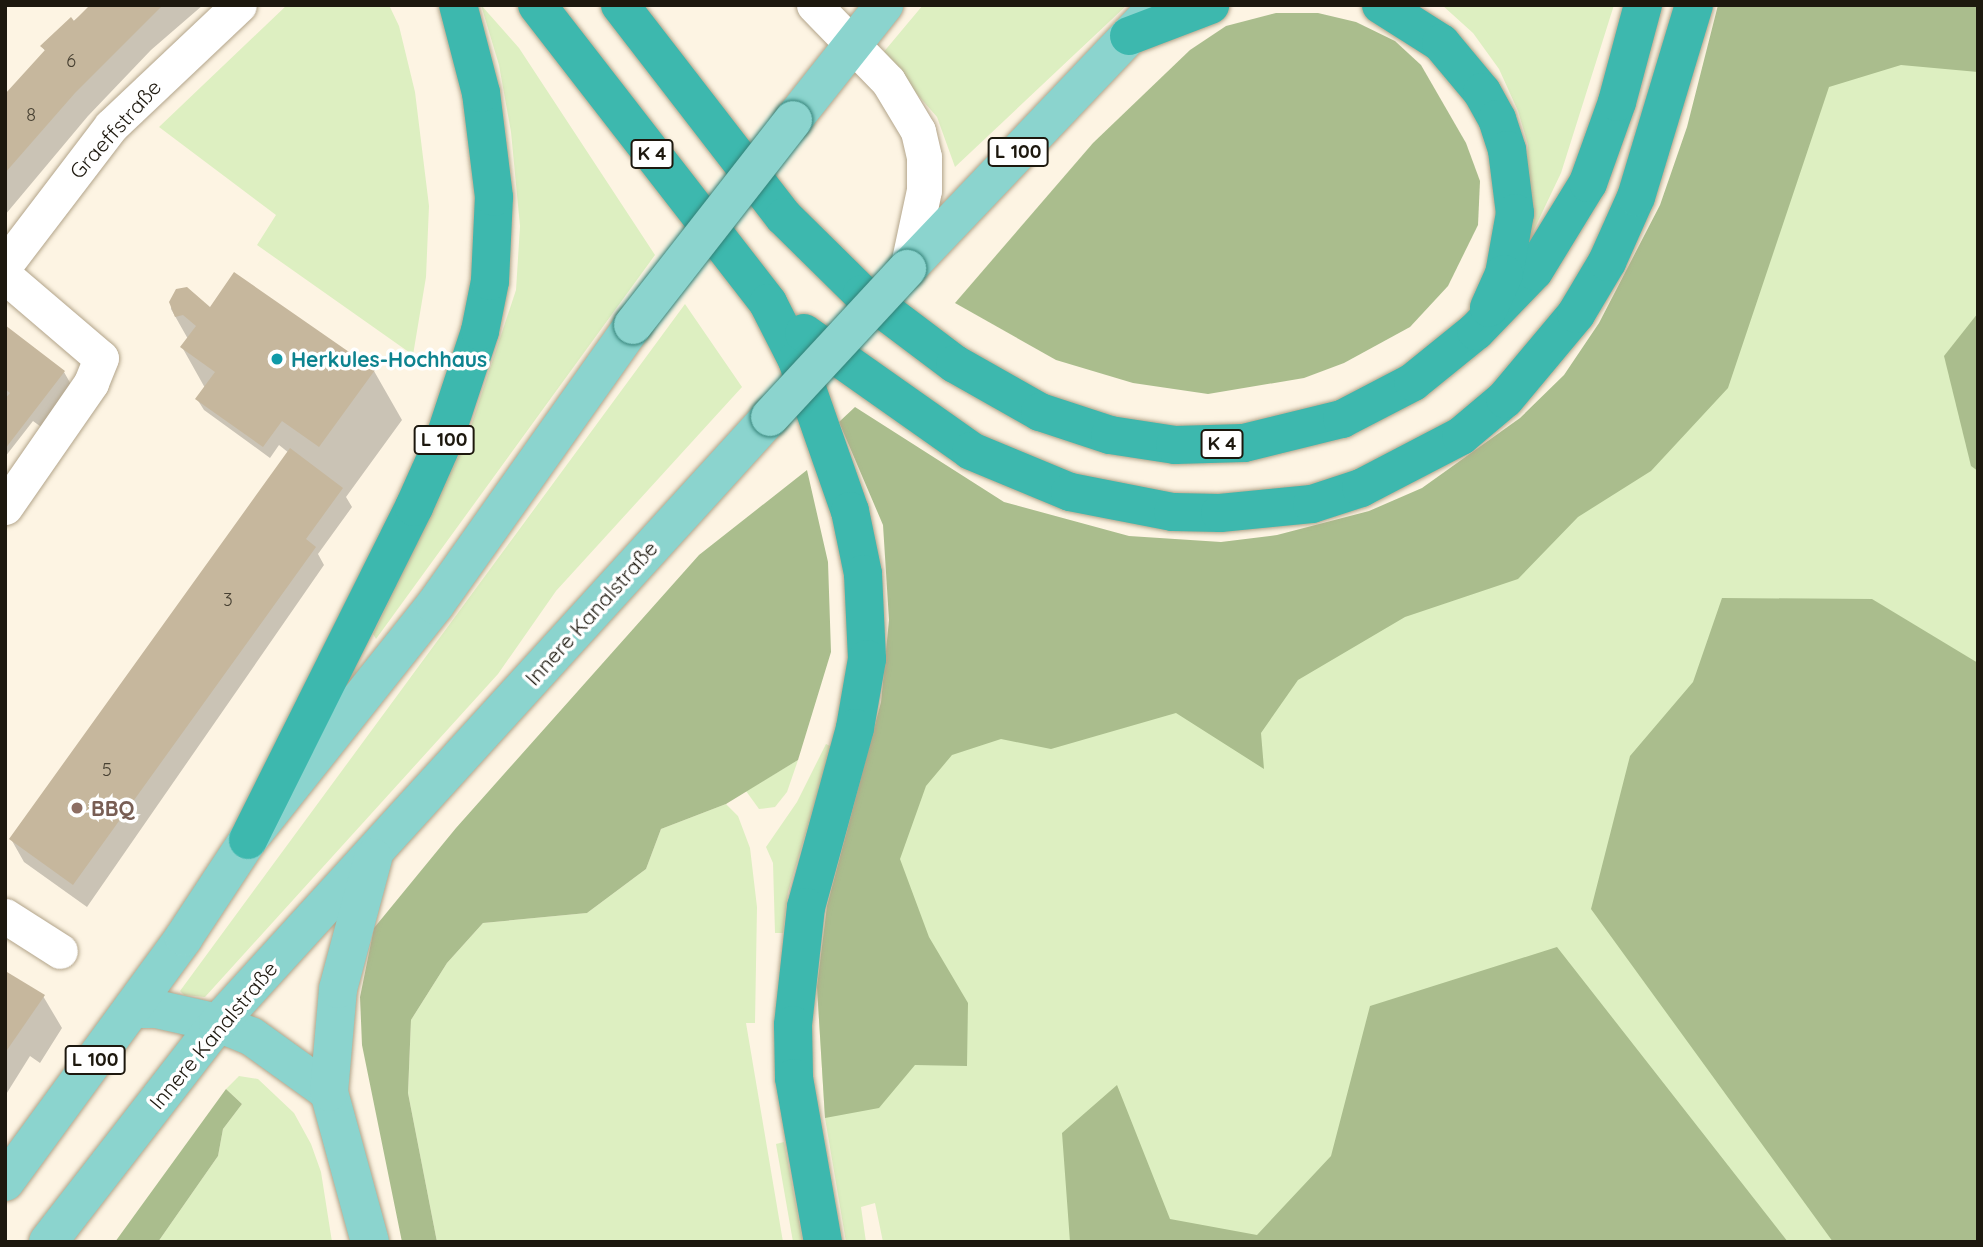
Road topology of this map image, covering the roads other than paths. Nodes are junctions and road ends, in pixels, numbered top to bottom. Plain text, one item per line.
1 (239, 5) edge
2 (458, 5) edge
3 (537, 5) edge
4 (620, 5) edge
5 (814, 5) edge
6 (884, 5) edge
7 (1158, 5) edge
8 (1210, 5) edge
9 (1381, 5) edge
10 (1643, 5) edge
11 (1694, 5) edge
12 (1129, 36) junction
13 (855, 42) junction
14 (5, 265) edge
15 (907, 269) junction
16 (5, 276) edge
17 (768, 303) junction
18 (1476, 331) junction
19 (5, 507) edge
20 (248, 840) junction
21 (374, 853) junction
22 (5, 916) edge
23 (60, 951) dead end
24 (132, 1009) junction
25 (218, 1023) junction
26 (329, 1092) junction
27 (5, 1182) edge
28 (48, 1242) edge
29 (370, 1242) edge
30 (823, 1242) edge

1 - 14 street, Graeffstraße
2 - 20 highway, L 100
3 - 17 highway, K 4
4 - 18 highway, K 4
5 - 13 street
6 - 13 main road, L 100
7 - 12 main road, Innere Kanalstraße / L 100
8 - 12 highway
9 - 18 highway
10 - 18 highway
11 - 17 highway, K 4
12 - 15 main road, Innere Kanalstraße / L 100
13 - 15 street
13 - 20 main road, L 100, bridge
15 - 21 main road, Innere Kanalstraße / L 100, bridge
16 - 19 street
17 - 30 highway
20 - 24 main road, L 100
21 - 25 main road, Innere Kanalstraße / L 100
21 - 26 main road
22 - 23 street
24 - 25 main road
24 - 27 main road, L 100
25 - 26 main road
25 - 28 main road, Innere Kanalstraße / L 100
26 - 29 main road

